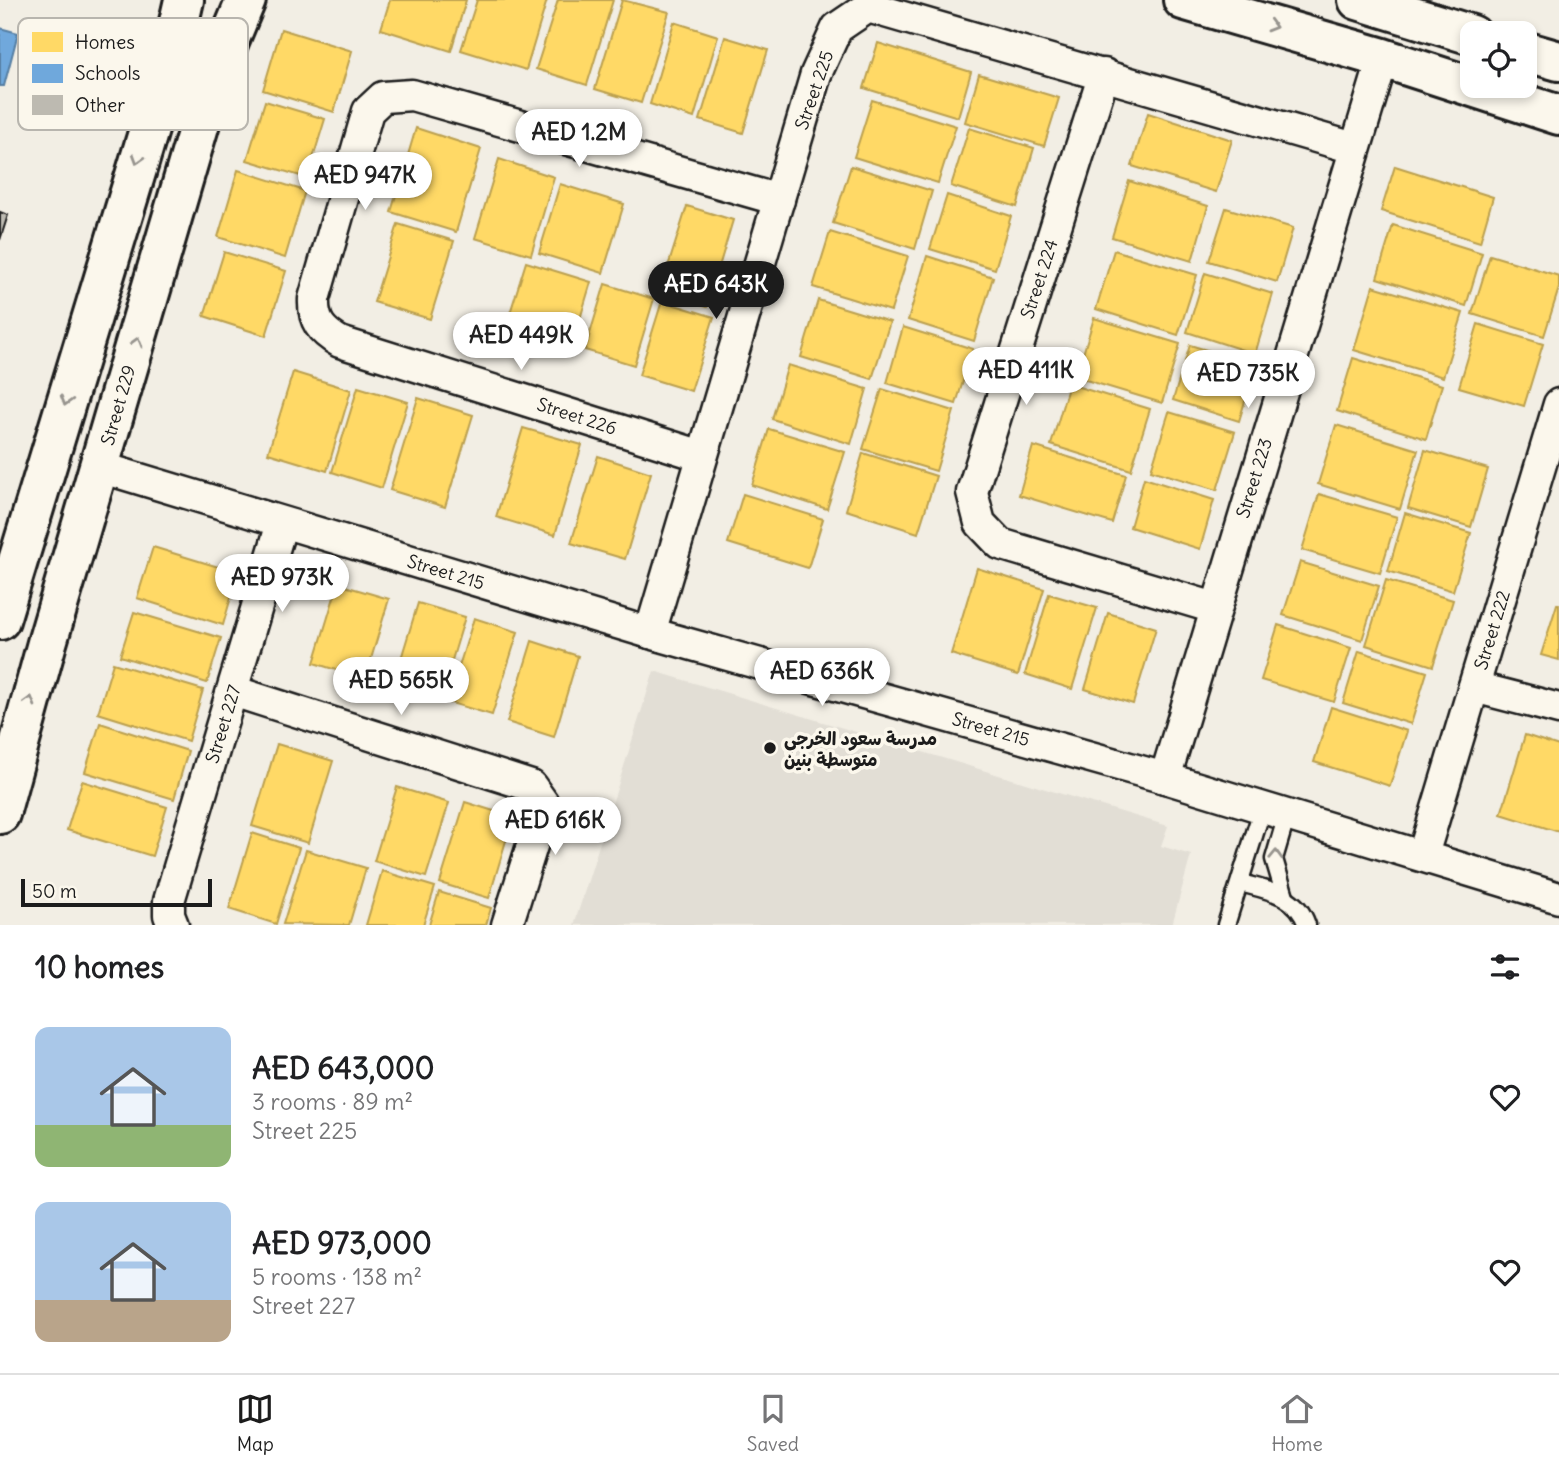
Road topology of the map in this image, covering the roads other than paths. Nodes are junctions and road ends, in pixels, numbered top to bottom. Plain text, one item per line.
1 (184, 0) edge
2 (246, 0) edge
3 (1183, 0) edge
4 (1358, 0) edge
5 (180, 18) edge
6 (239, 18) edge
7 (1460, 31) edge
8 (1537, 55) edge
9 (1383, 58) junction
10 (1559, 61) edge
11 (1104, 75) junction
12 (1559, 115) edge
13 (147, 130) edge
14 (179, 130) edge
15 (198, 130) edge
16 (1353, 148) junction
17 (779, 200) junction
18 (177, 204) junction
19 (1559, 404) edge
20 (702, 456) junction
21 (100, 467) junction
22 (282, 523) junction
23 (4, 596) edge
24 (1215, 608) junction
25 (650, 633) junction
26 (1474, 687) junction
27 (233, 691) junction
28 (1559, 709) edge
29 (1165, 778) junction
30 (1275, 811) junction
31 (0, 814) edge
32 (1423, 855) junction
33 (1240, 883) junction
34 (1284, 897) junction
35 (1559, 898) edge
36 (173, 925) edge
37 (507, 925) edge
38 (1226, 925) edge
39 (1307, 925) edge

1 - 5 street
2 - 6 street, Street 229
3 -> 9 street
4 - 7 street
8 - 10 street
9 - 12 street
9 - 16 street, Street 223
11 - 16 street, Street 225
11 - 17 street, Street 225
11 - 24 street, Street 224
13 -> 23 street
14 - 18 street
15 - 18 street, Street 229
16 - 24 street, Street 223
17 - 20 street, Street 225
17 - 20 street, Street 226
21 -> 18 street, Street 229
19 - 26 street, Street 222
20 - 25 street, Street 225
21 - 22 street, Street 215
31 -> 21 street, Street 229
22 - 25 street, Street 215
22 - 27 street, Street 227
24 - 29 street, Street 223
25 - 29 street, Street 215
26 - 28 street
26 - 32 street, Street 222
27 - 36 street, Street 227
27 - 37 street
29 - 30 street, Street 215
30 - 32 street, Street 215
30 - 33 lane
34 -> 30 lane
32 - 35 street, Street 215
33 - 34 lane
33 - 38 lane
34 - 39 lane

